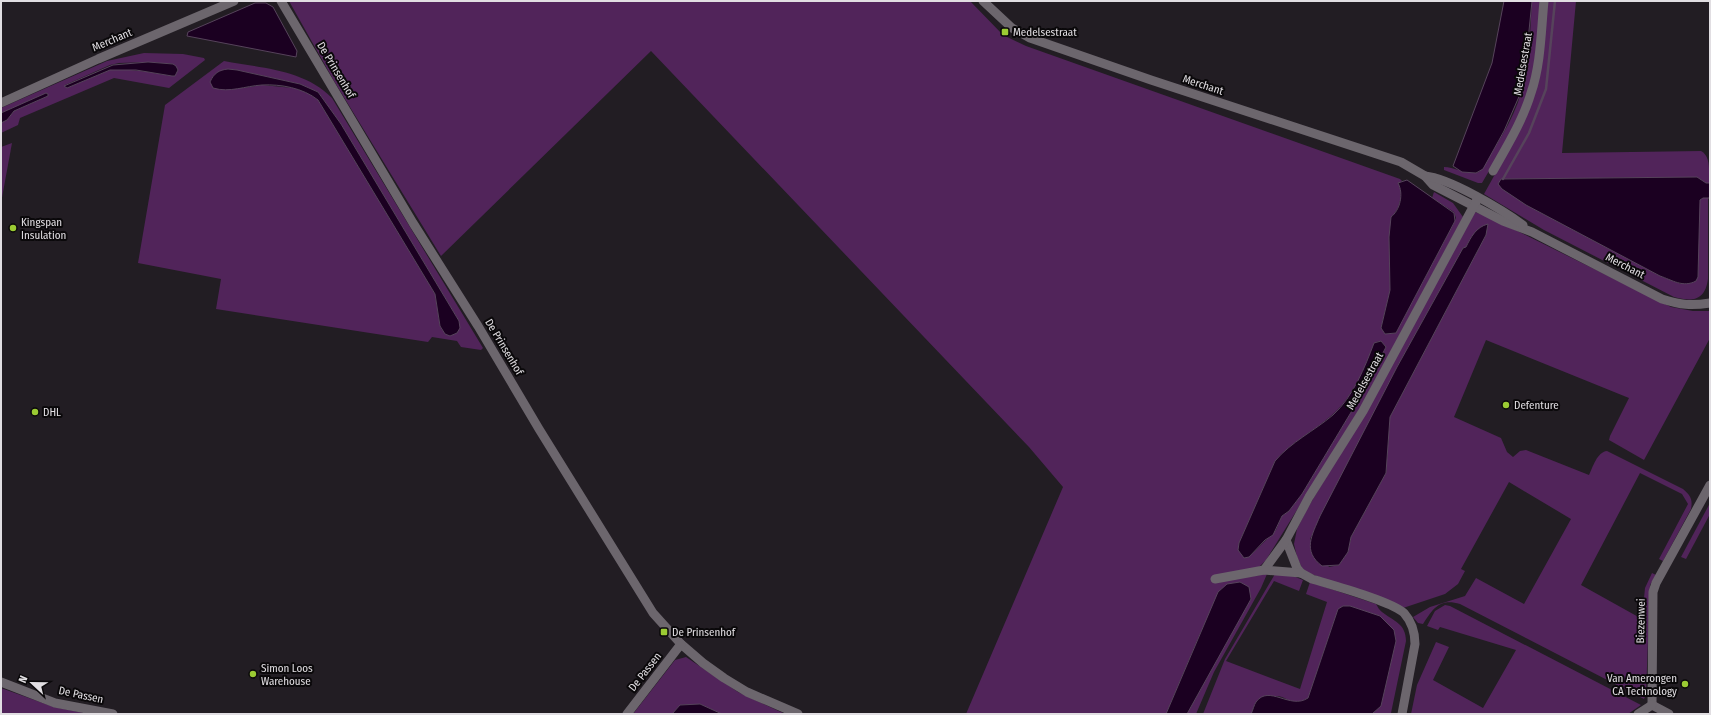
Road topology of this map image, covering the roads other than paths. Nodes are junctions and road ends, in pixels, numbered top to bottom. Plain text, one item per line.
1 (234, 1) edge
2 (281, 1) edge
3 (983, 1) edge
4 (1544, 1) edge
5 (1, 102) edge
6 (1493, 171) dead end
7 (1476, 202) junction
8 (1710, 303) edge
9 (1710, 485) edge
10 (1286, 540) junction
11 (1264, 570) junction
12 (1301, 573) junction
13 (1215, 579) dead end
14 (682, 644) junction
15 (1, 682) edge
16 (1652, 705) junction
17 (113, 714) edge
18 (627, 714) edge
19 (798, 714) edge
20 (1402, 714) edge
21 (1638, 714) edge
22 (1669, 714) edge

1 - 5 street, Merchant
2 - 14 street, De Prinsenhof
3 - 7 street, Merchant
4 - 6 street, Medelsestraat
7 - 8 street, Merchant
7 - 10 street, Medelsestraat
9 - 16 street, Biezenwei
10 - 11 street, Medelsestraat
10 - 12 street
11 - 12 street
11 - 13 street
12 - 20 street
14 - 18 street, De Passen
14 - 19 street, De Prinsenhof
15 - 17 street, De Passen
16 - 21 street
16 - 22 street

